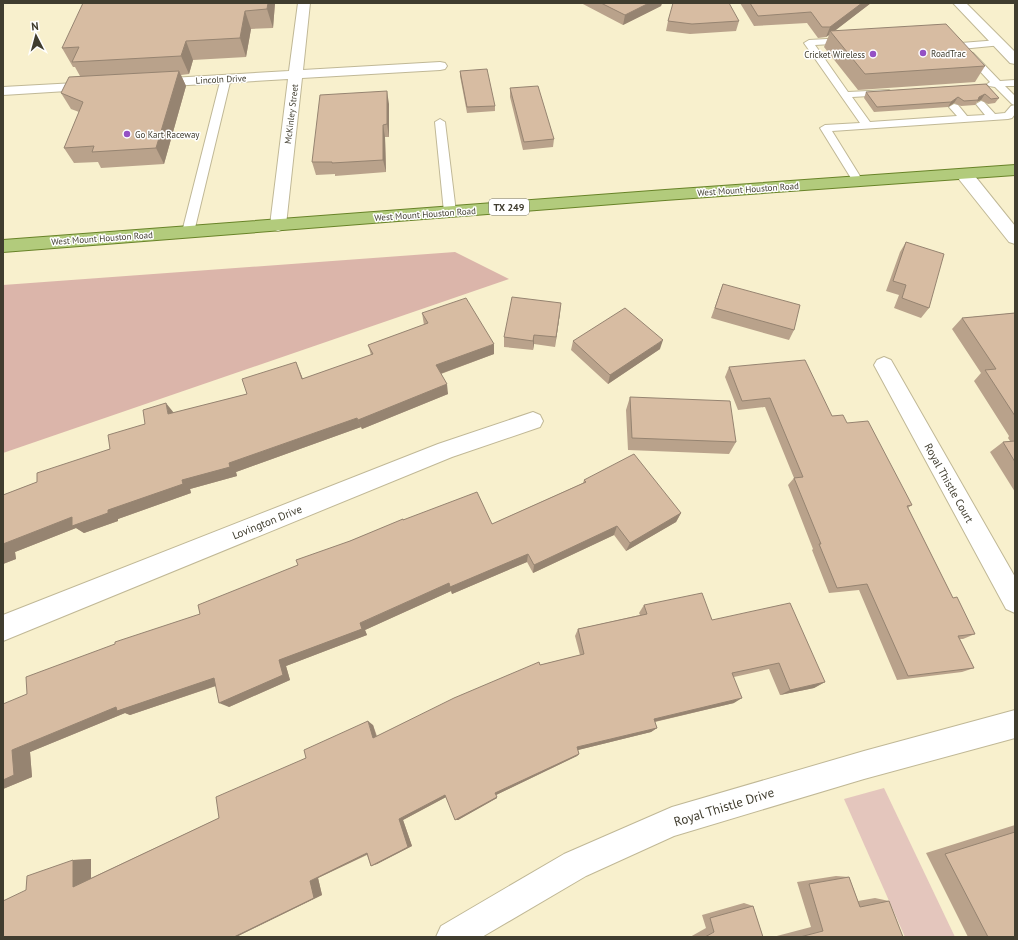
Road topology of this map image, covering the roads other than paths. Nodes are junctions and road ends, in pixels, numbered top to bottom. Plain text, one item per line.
1 (304, 3) edge
2 (959, 3) edge
3 (856, 40) edge
4 (998, 43) junction
5 (1015, 60) edge
6 (440, 66) dead end
7 (296, 75) junction
8 (226, 78) junction
9 (139, 83) edge
10 (1015, 83) edge
11 (998, 84) junction
12 (107, 85) edge
13 (985, 85) edge
14 (3, 91) edge
15 (890, 93) edge
16 (845, 94) junction
17 (1015, 102) edge
18 (981, 104) edge
19 (954, 106) edge
20 (927, 108) edge
21 (1015, 108) edge
22 (901, 110) edge
23 (992, 117) junction
24 (965, 119) junction
25 (937, 121) junction
26 (440, 122) dead end
27 (910, 122) junction
28 (867, 125) junction
29 (1015, 170) edge
30 (964, 174) junction
31 (858, 181) junction
32 (450, 212) junction
33 (278, 225) junction
34 (188, 232) junction
35 (1015, 238) edge
36 (3, 246) edge
37 (884, 365) dead end
38 (532, 421) dead end
39 (1015, 600) edge
40 (3, 628) edge
41 (1015, 724) edge
42 (452, 937) edge

1 - 7 street, McKinley Street
2 - 4 street
3 - 16 lane
4 - 5 street
4 - 11 lane
6 - 7 street, Lincoln Drive
7 - 8 street, Lincoln Drive
7 - 33 street, McKinley Street
8 - 9 street, Lincoln Drive
8 - 34 lane
10 - 11 lane
11 - 13 lane
11 - 17 lane
12 - 14 street
15 - 16 lane
16 - 28 lane
18 - 23 lane
19 - 24 lane
20 - 25 lane
21 - 23 lane
22 - 27 lane
23 - 24 lane
24 - 25 lane
25 - 27 lane
26 - 32 lane
27 - 28 lane
28 - 31 lane
29 - 30 main road, West Mount Houston Road / TX 249
30 - 31 main road, West Mount Houston Road / TX 249
30 - 35 street
31 - 32 main road, West Mount Houston Road / TX 249
32 - 33 main road, West Mount Houston Road / TX 249
33 - 34 main road, West Mount Houston Road / TX 249
34 - 36 main road, West Mount Houston Road / TX 249
37 - 39 street, Royal Thistle Court
38 - 40 street, Lovington Drive
41 - 42 street, Royal Thistle Drive

